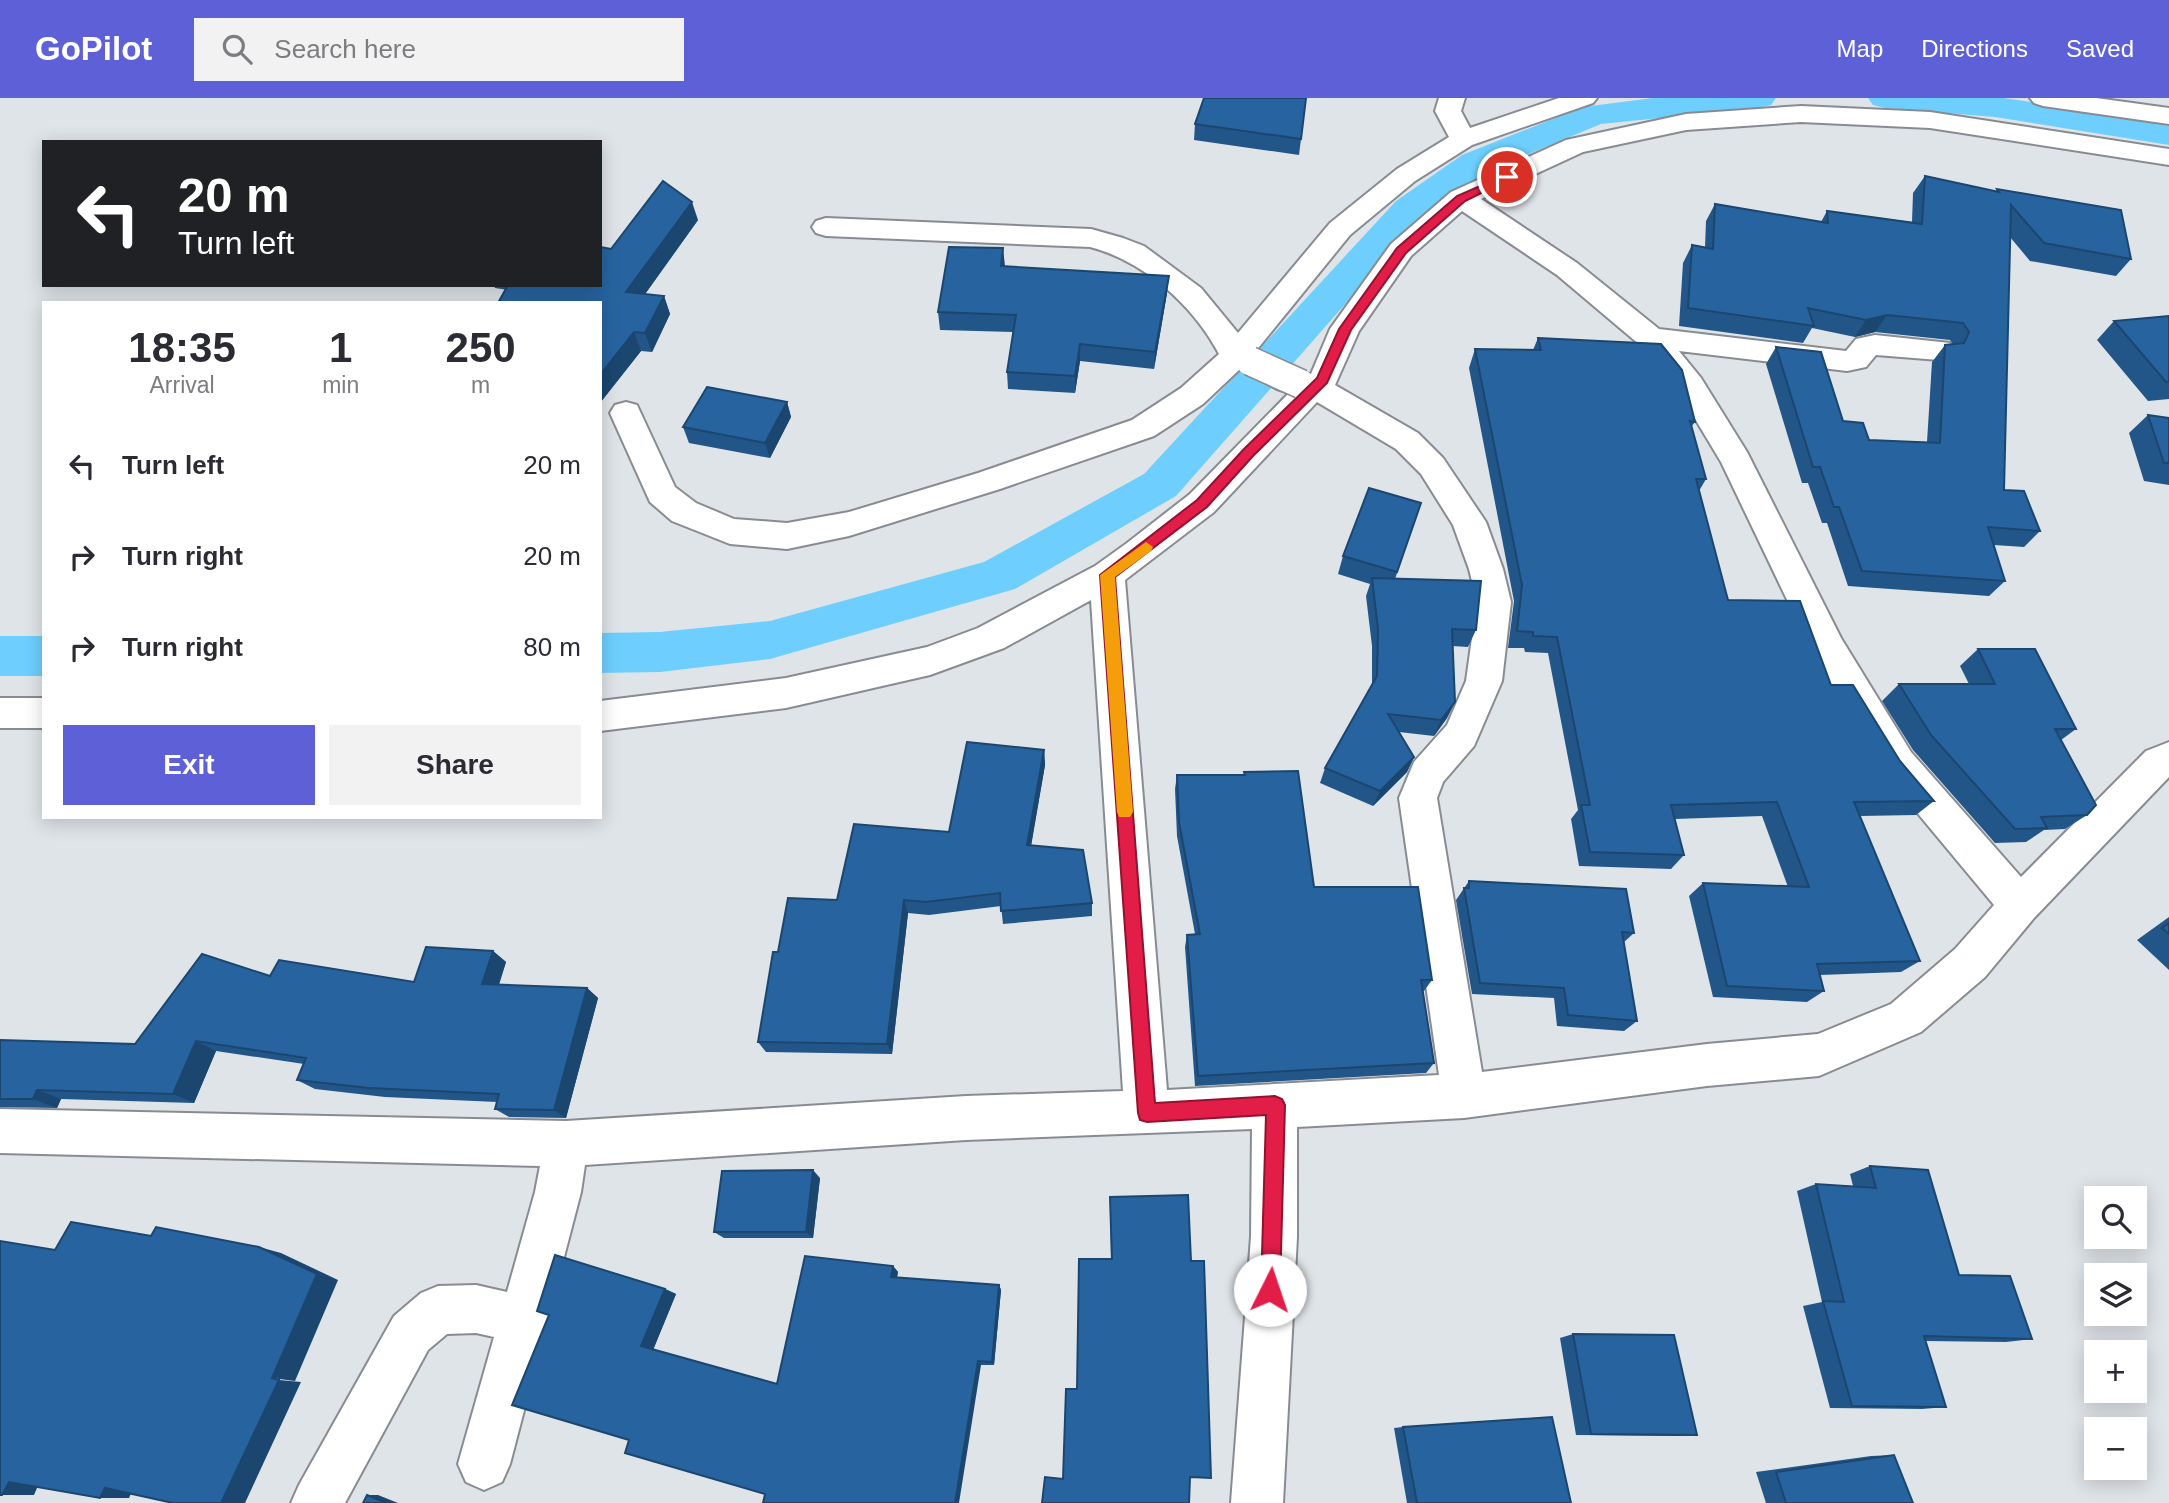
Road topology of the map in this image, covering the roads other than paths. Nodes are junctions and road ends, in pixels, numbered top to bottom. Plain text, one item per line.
1 (1452, 98) edge
2 (1584, 98) edge
3 (2043, 98) edge
4 (2169, 116) edge
5 (1463, 139) junction
6 (2169, 157) edge
7 (1461, 198) junction
8 (826, 227) dead end
9 (1651, 338) junction
10 (1939, 350) dead end
11 (1242, 358) junction
12 (1301, 384) junction
13 (626, 413) dead end
14 (1108, 575) junction
15 (0, 713) edge
16 (42, 713) edge
17 (602, 716) edge
18 (2169, 758) edge
19 (2020, 905) junction
20 (1464, 1096) junction
21 (1147, 1113) junction
22 (1275, 1113) junction
23 (0, 1131) edge
24 (566, 1144) junction
25 (523, 1320) junction
26 (484, 1464) dead end
27 (317, 1503) edge
28 (1257, 1503) edge

1 - 5 street
2 - 5 street
3 - 4 street
5 - 11 street
6 - 7 street
7 - 9 street
7 - 12 street
8 - 11 street
9 - 10 street
9 - 19 street
11 - 12 street, bridge
11 - 13 street
12 - 14 street
12 - 20 street
14 - 17 street
14 - 21 street
15 - 16 street
18 - 19 street
19 - 20 street
20 - 22 street
21 - 22 street
21 - 24 street
22 - 28 street
23 - 24 street
24 - 25 street
25 - 26 street
25 - 27 street

